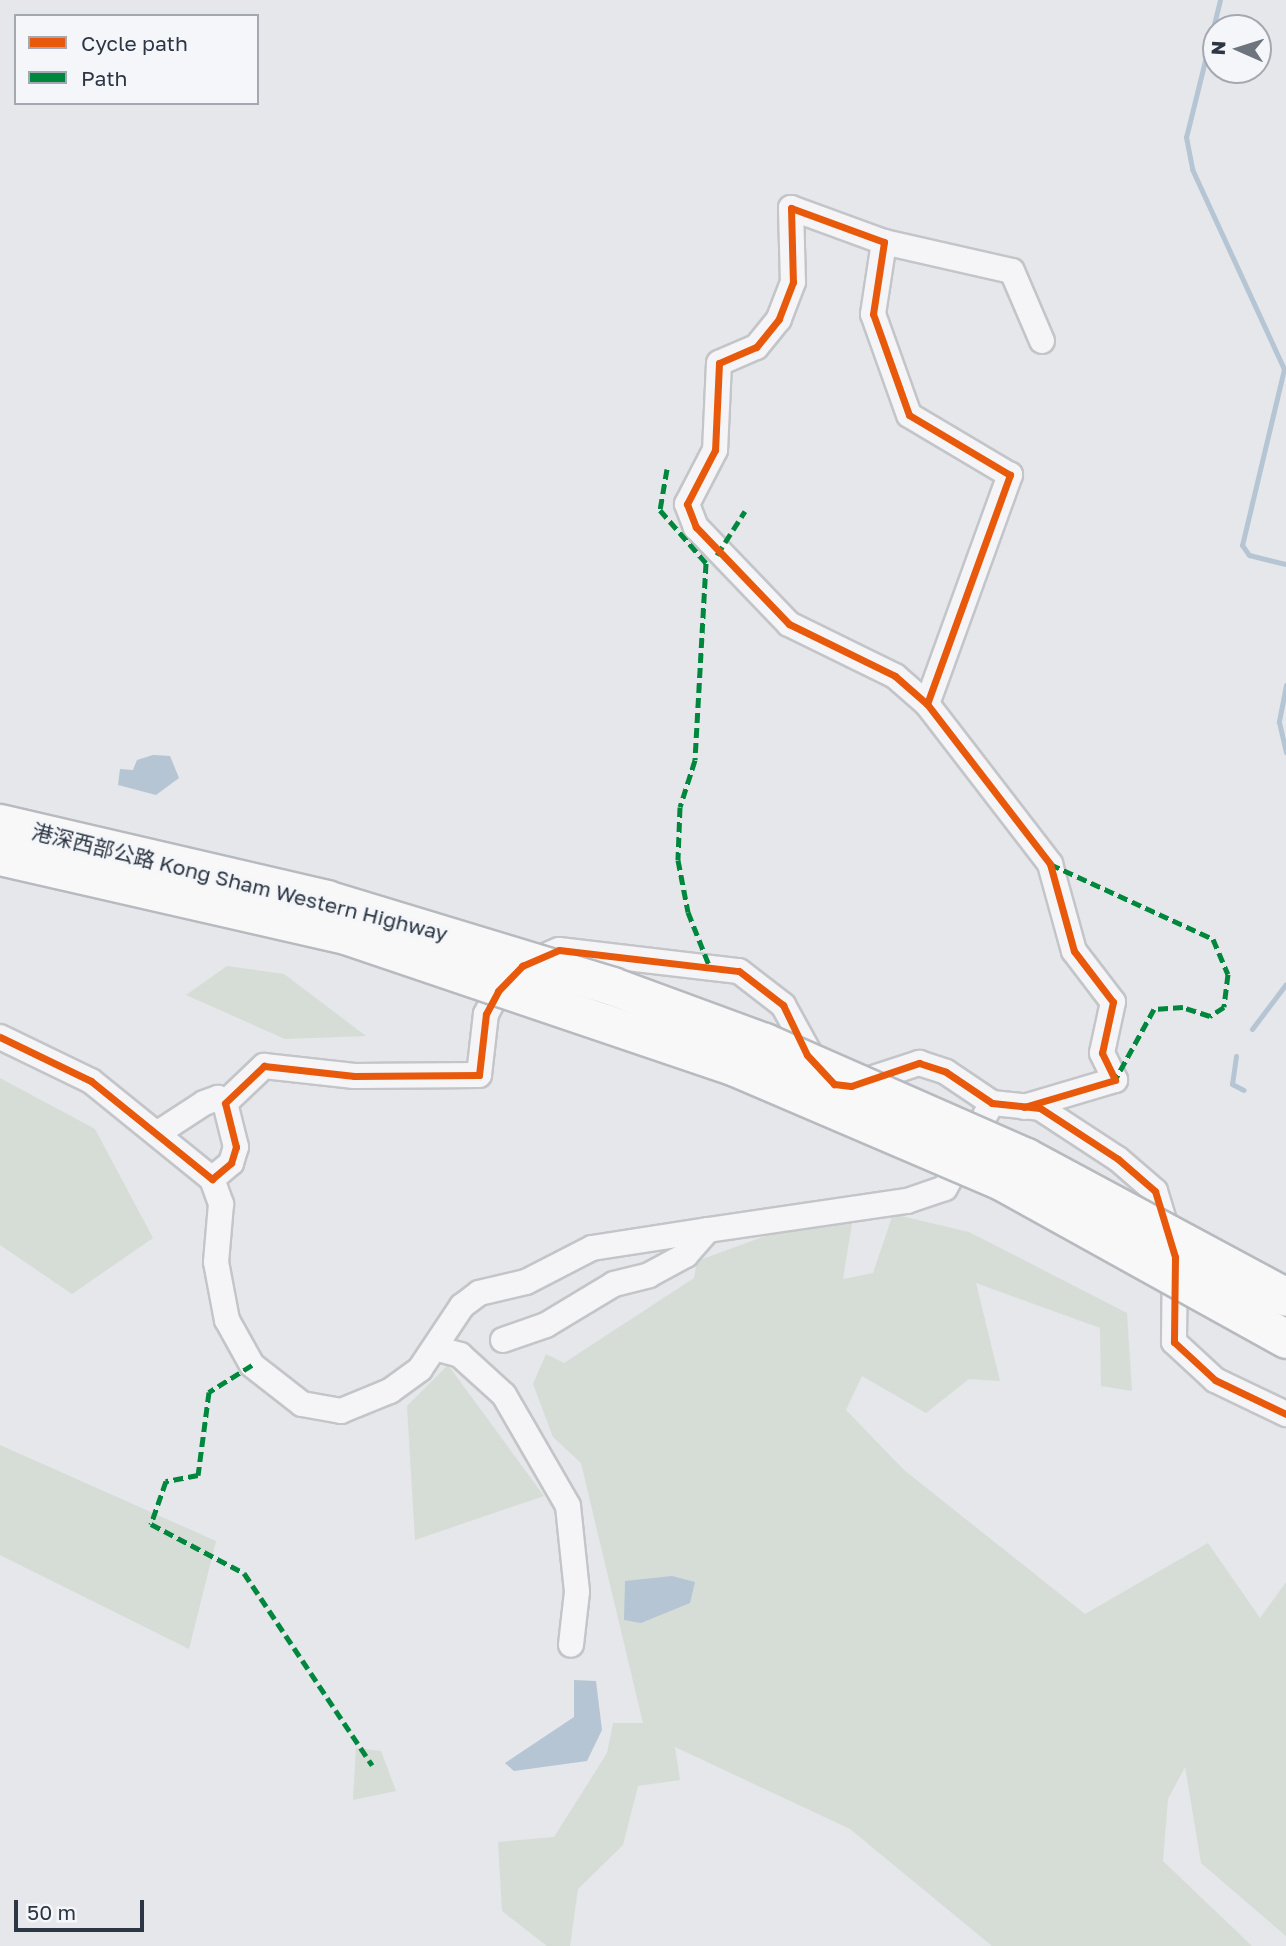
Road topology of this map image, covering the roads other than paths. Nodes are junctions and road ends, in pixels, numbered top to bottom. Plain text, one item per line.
1 (884, 242) junction
2 (1042, 341) dead end
3 (927, 704) junction
4 (0, 823) edge
5 (0, 856) edge
6 (0, 1037) edge
7 (225, 1103) junction
8 (992, 1103) junction
9 (1024, 1107) junction
10 (158, 1133) junction
11 (212, 1179) junction
12 (708, 1230) junction
13 (1286, 1297) edge
14 (1286, 1339) edge
15 (503, 1340) dead end
16 (438, 1349) junction
17 (1286, 1414) edge
18 (571, 1645) dead end

1 - 2 street
1 - 3 street
1 - 3 street
3 - 9 street
4 - 13 highway, 港深西部公路 Kong Sham Western Highway, bridge
5 - 14 highway, 港深西部公路 Kong Sham Western Highway, bridge
6 - 10 street
7 - 8 street
7 - 10 street
7 - 11 street
8 - 9 street
8 - 12 street
9 - 17 street
10 - 11 street
11 - 16 street
12 - 15 street
12 - 16 street
16 - 18 street

